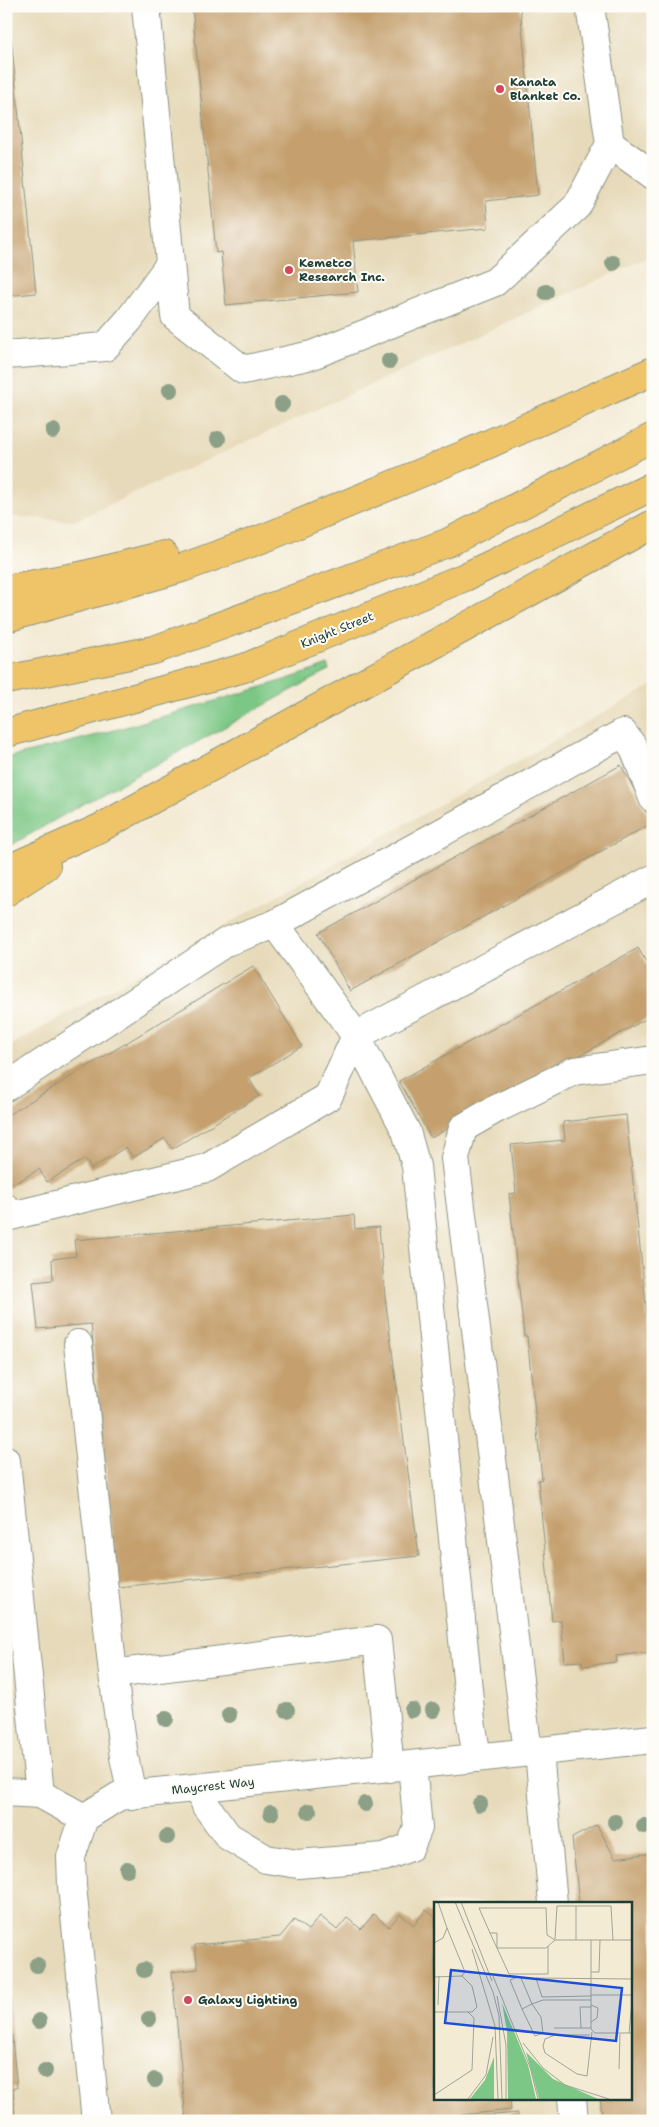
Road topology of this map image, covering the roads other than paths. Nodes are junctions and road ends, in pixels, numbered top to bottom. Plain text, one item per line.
1 (146, 6) edge
2 (590, 6) edge
3 (610, 144) junction
4 (653, 176) edge
5 (170, 264) junction
6 (6, 355) edge
7 (653, 371) edge
8 (653, 437) edge
9 (653, 486) edge
10 (653, 524) edge
11 (267, 537) junction
12 (6, 589) edge
13 (6, 618) edge
14 (6, 680) edge
15 (6, 733) edge
16 (653, 798) edge
17 (100, 828) junction
18 (6, 870) edge
19 (653, 879) edge
20 (6, 892) edge
21 (275, 924) junction
22 (356, 1036) junction
23 (653, 1060) edge
24 (6, 1087) edge
25 (6, 1208) edge
26 (78, 1344) dead end
27 (6, 1461) edge
28 (113, 1674) junction
29 (653, 1739) edge
30 (533, 1752) junction
31 (477, 1758) junction
32 (401, 1766) junction
33 (200, 1788) junction
34 (6, 1792) edge
35 (40, 1794) junction
36 (132, 1795) junction
37 (84, 1818) junction
38 (553, 1902) edge
39 (572, 2100) edge
40 (96, 2121) edge
41 (574, 2121) edge

1 - 5 street
2 - 3 street
3 - 4 street
3 - 5 street
5 - 6 street
7 - 11 highway
8 - 14 highway
9 - 15 highway, Knight Street
10 - 17 highway
11 - 12 highway
11 - 13 highway
16 - 21 street
17 - 18 highway
17 - 20 highway
19 - 22 street
21 - 22 street
21 - 24 street
22 - 25 street
22 - 31 street
23 - 30 street
26 - 28 street
27 - 35 street
28 - 32 street
28 - 36 street
29 - 30 street, Maycrest Way
30 - 31 street, Maycrest Way
30 - 38 street
31 - 32 street, Maycrest Way
32 - 33 street, Maycrest Way
32 - 33 street
33 - 36 street, Maycrest Way
34 - 35 street
35 - 37 street
36 - 37 street, Maycrest Way
37 - 40 street
39 - 41 street

